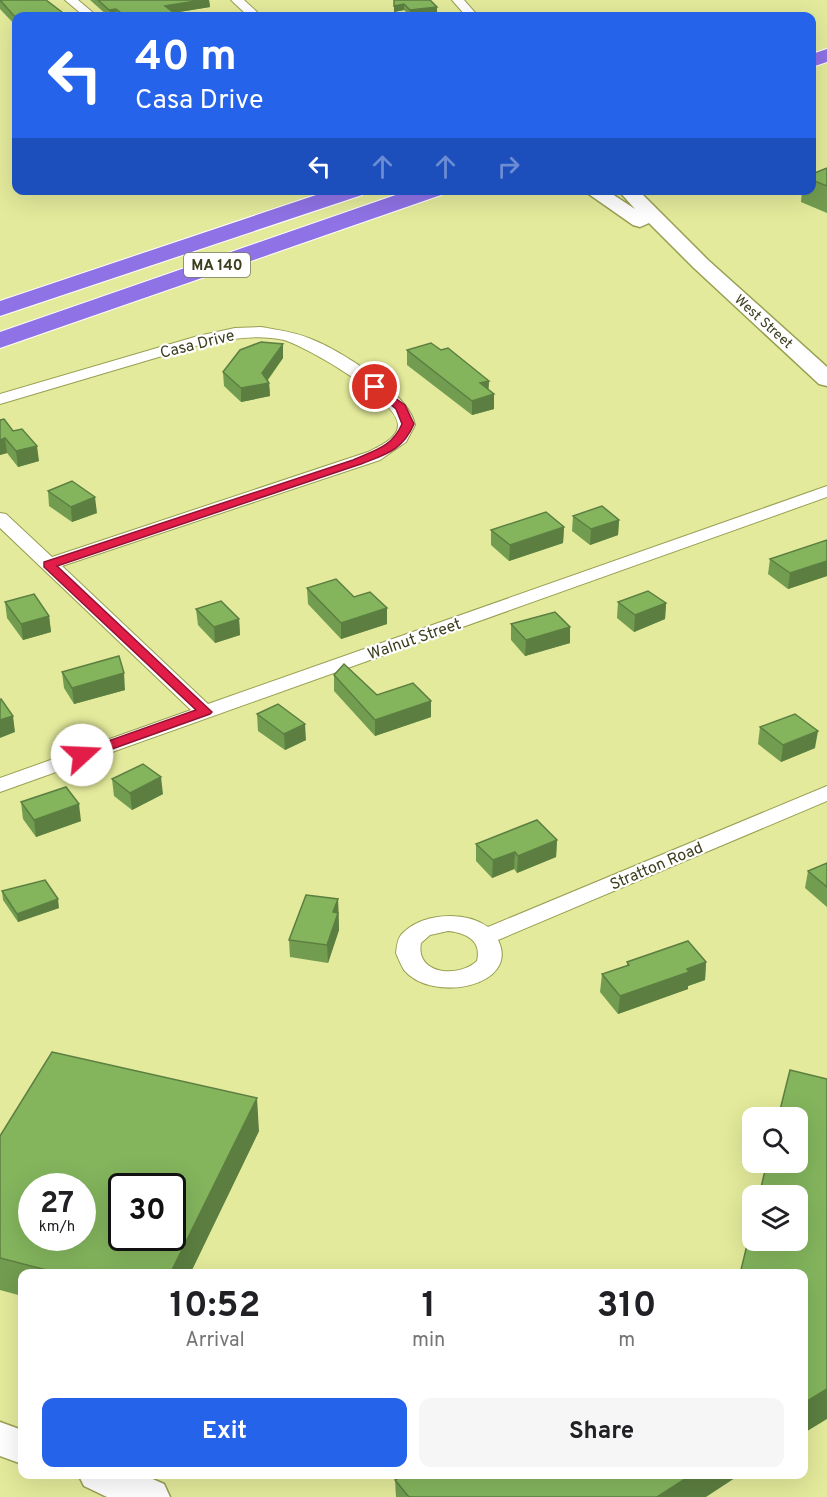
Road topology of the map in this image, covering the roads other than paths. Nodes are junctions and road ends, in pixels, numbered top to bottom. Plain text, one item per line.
1 (71, 0) edge
2 (237, 0) edge
3 (458, 0) edge
4 (87, 12) edge
5 (251, 12) dead end
6 (468, 12) edge
7 (339, 195) edge
8 (419, 195) edge
9 (601, 195) edge
10 (632, 195) edge
11 (701, 264) junction
12 (0, 309) edge
13 (0, 340) edge
14 (827, 379) edge
15 (0, 399) edge
16 (827, 491) edge
17 (0, 518) edge
18 (49, 564) junction
19 (205, 712) junction
20 (0, 784) edge
21 (827, 793) edge
22 (485, 937) dead end
23 (0, 1439) edge
24 (18, 1446) edge
25 (109, 1479) edge
26 (149, 1497) edge

1 - 4 street
2 - 5 street
3 - 6 street
7 - 12 highway, MA 140
8 - 13 highway, MA 140
9 - 11 street, West Street
10 - 11 street, West Street
11 - 14 street, West Street
15 - 18 street, Casa Drive
16 - 19 street, Walnut Street
17 - 18 street
18 - 19 street
19 - 20 street, Walnut Street
21 - 22 street, Stratton Road
23 - 24 street
25 - 26 street

